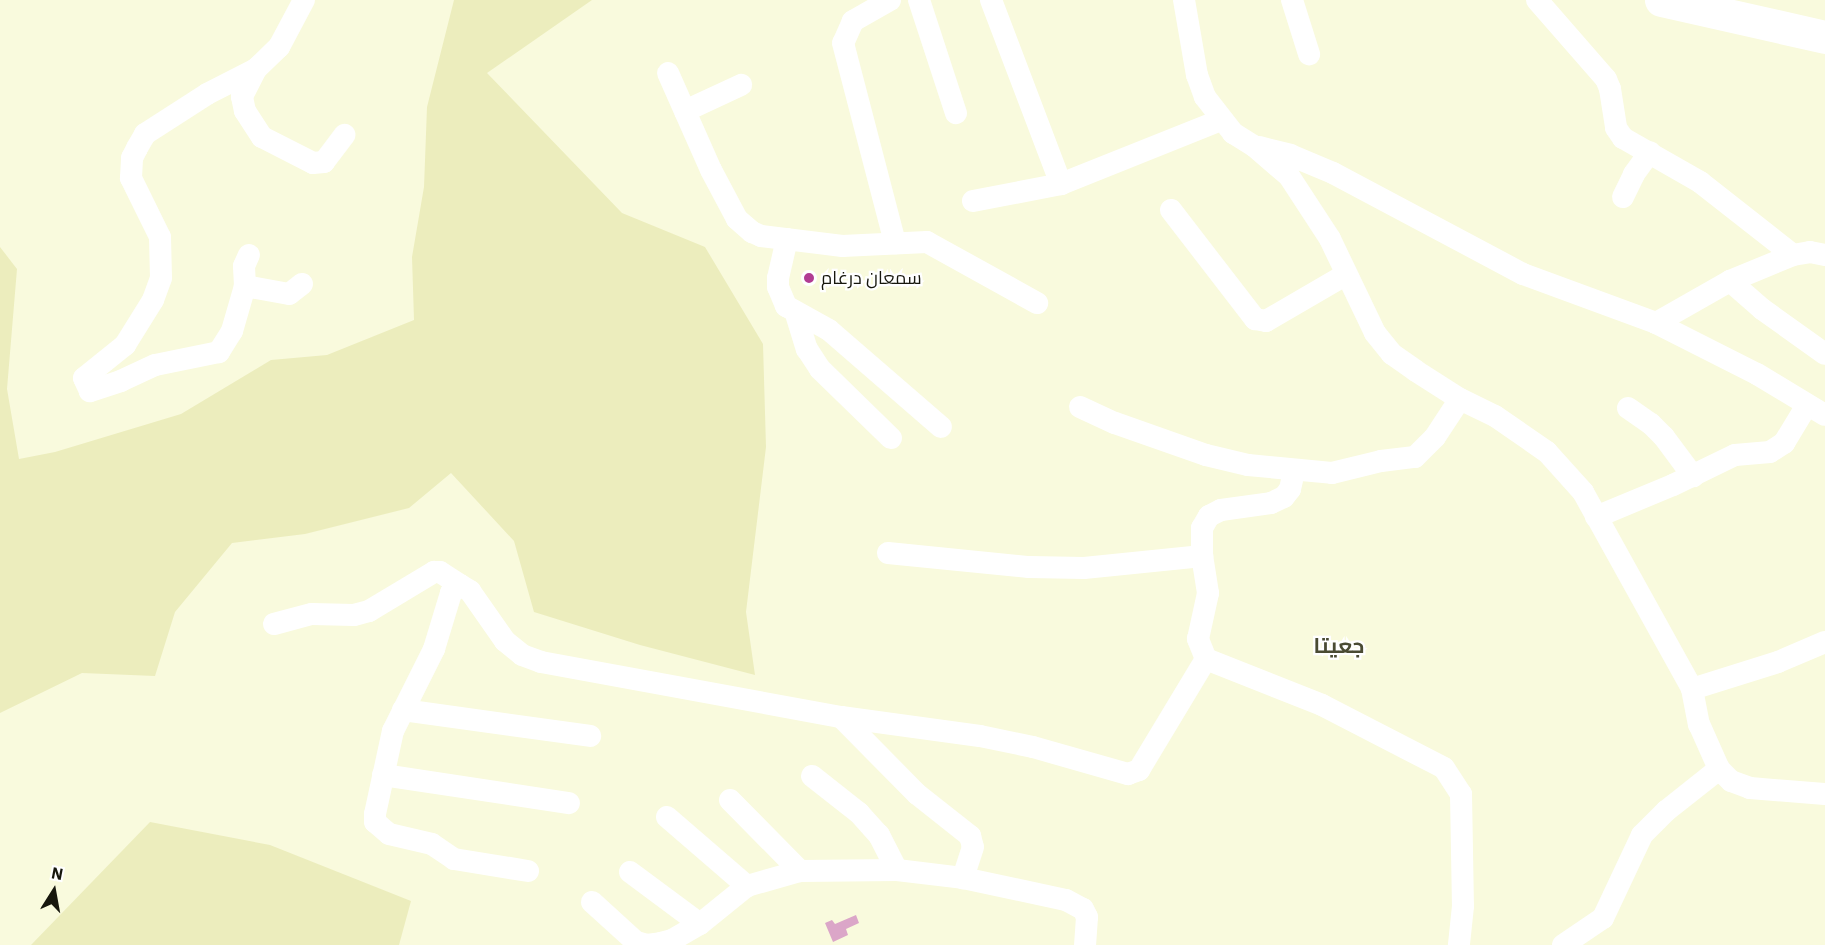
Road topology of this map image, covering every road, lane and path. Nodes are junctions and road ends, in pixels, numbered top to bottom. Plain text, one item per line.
1 (304, 0) edge
2 (890, 0) edge
3 (919, 0) edge
4 (991, 0) edge
5 (1184, 0) edge
6 (1292, 0) edge
7 (1537, 0) edge
8 (1661, 0) edge
9 (1737, 0) edge
10 (1770, 26) junction
11 (1825, 37) edge
12 (1309, 54) dead end
13 (256, 69) junction
14 (668, 73) dead end
15 (741, 85) dead end
16 (685, 111) junction
17 (956, 112) dead end
18 (1221, 120) junction
19 (344, 135) dead end
20 (1254, 146) junction
21 (1650, 152) junction
22 (1061, 184) junction
23 (1623, 197) dead end
24 (974, 201) dead end
25 (1171, 210) dead end
26 (787, 239) junction
27 (895, 243) junction
28 (249, 255) dead end
29 (1793, 255) junction
30 (1825, 255) edge
31 (1345, 275) junction
32 (1730, 281) junction
33 (302, 284) dead end
34 (245, 286) junction
35 (1037, 303) dead end
36 (796, 314) junction
37 (1656, 323) junction
38 (1825, 354) edge
39 (1460, 399) junction
40 (1080, 406) dead end
41 (1628, 408) dead end
42 (1820, 411) edge
43 (941, 427) dead end
44 (891, 438) dead end
45 (1294, 471) junction
46 (1693, 476) junction
47 (1596, 517) junction
48 (888, 553) dead end
49 (1202, 556) junction
50 (460, 585) junction
51 (274, 624) dead end
52 (1825, 642) edge
53 (1206, 659) junction
54 (1692, 689) junction
55 (403, 710) junction
56 (841, 717) junction
57 (590, 736) dead end
58 (1719, 769) junction
59 (383, 776) junction
60 (812, 776) dead end
61 (1825, 794) edge
62 (730, 800) dead end
63 (569, 803) dead end
64 (667, 817) dead end
65 (897, 870) junction
66 (528, 871) dead end
67 (800, 871) junction
68 (630, 872) dead end
69 (963, 878) junction
70 (747, 886) junction
71 (592, 902) dead end
72 (700, 924) junction
73 (1085, 945) edge
74 (1459, 945) edge
75 (1563, 945) edge

1 - 13 street
2 - 27 street
3 - 17 street
4 - 22 street
5 - 18 street
6 - 12 street
7 - 21 street
8 - 10 highway
9 - 10 street
10 - 11 highway
13 - 19 street
13 - 34 street
14 - 16 street
15 - 16 street
16 - 26 street
18 - 20 street
18 - 22 street
20 - 31 street
20 - 37 street
21 - 23 street
21 - 29 street
22 - 24 street
25 - 31 street
26 - 27 street
26 - 36 street
27 - 35 street
28 - 34 street
29 - 30 street
29 - 32 street
31 - 39 street
32 - 37 street
32 - 38 street
33 - 34 street
36 - 43 street
36 - 44 street
37 - 42 street
39 - 45 street
39 - 47 street
40 - 45 street
41 - 46 street
42 - 46 street
45 - 49 street
46 - 47 street
47 - 54 street
48 - 49 street
49 - 53 street
50 - 51 street
50 - 55 street
50 - 56 street
52 - 54 street
53 - 56 street
53 - 74 street
54 - 58 street
55 - 57 street
55 - 59 street
56 - 69 street
58 - 61 street
58 - 75 street
59 - 63 street
59 - 66 street
60 - 65 street
62 - 67 street
64 - 70 street
65 - 67 street
65 - 69 street
67 - 70 street
68 - 72 street
69 - 73 street
70 - 72 street
71 - 72 street

